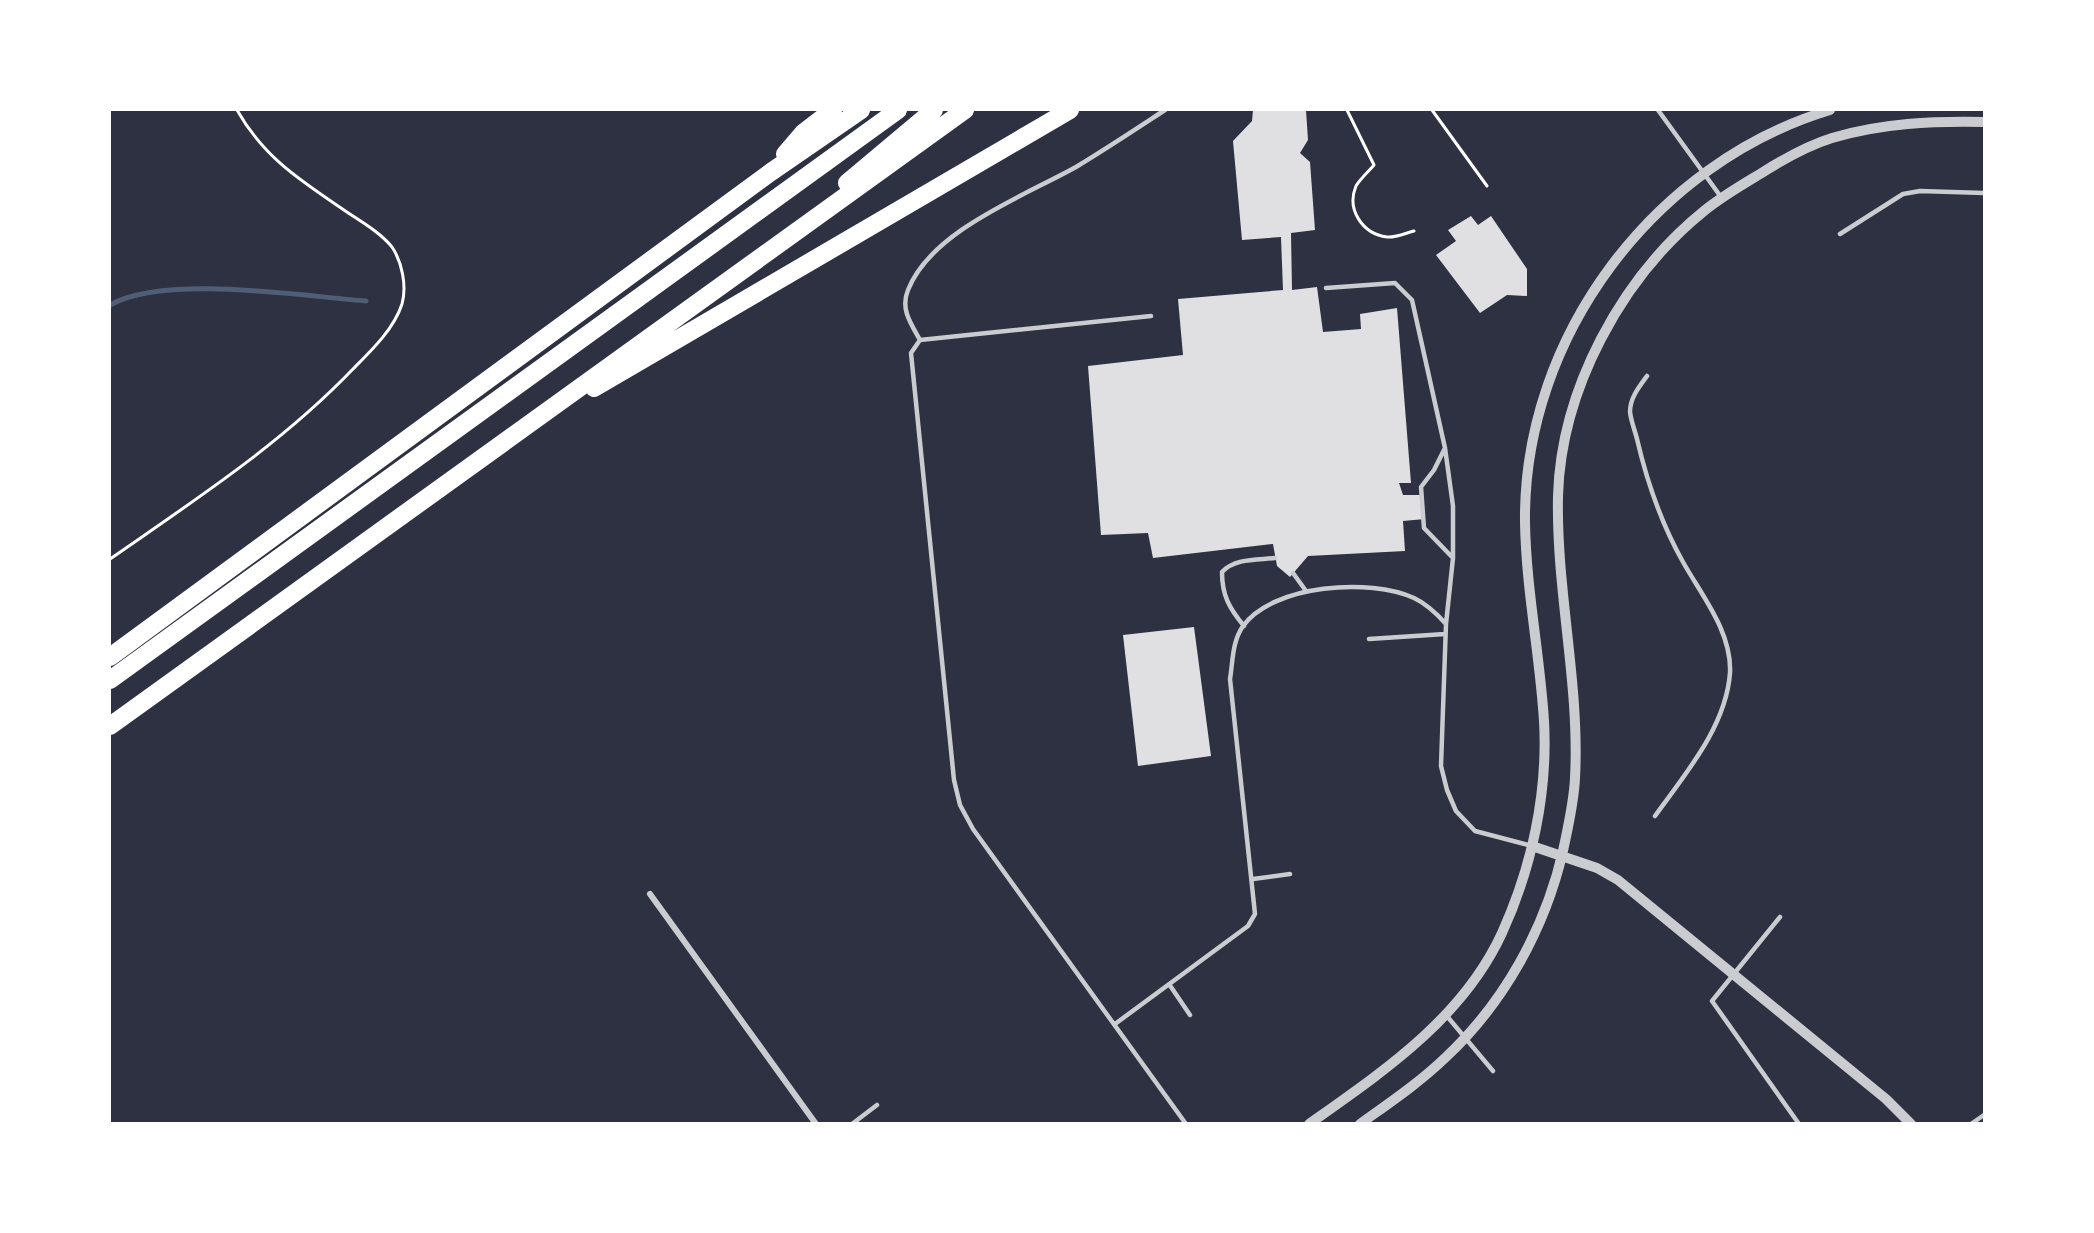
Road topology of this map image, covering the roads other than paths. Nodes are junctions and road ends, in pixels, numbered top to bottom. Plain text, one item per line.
1 (833, 110) edge
2 (861, 110) edge
3 (898, 110) edge
4 (934, 110) edge
5 (965, 110) edge
6 (1070, 110) edge
7 (1165, 110) edge
8 (1658, 110) edge
9 (1830, 110) edge
10 (1984, 122) edge
11 (771, 172) junction
12 (1704, 172) junction
13 (1984, 193) edge
14 (1722, 197) junction
15 (796, 232) junction
16 (1840, 234) dead end
17 (1326, 288) dead end
18 (1151, 316) dead end
19 (921, 340) junction
20 (1647, 376) dead end
21 (1445, 448) junction
22 (493, 449) junction
23 (1275, 558) dead end
24 (1454, 558) junction
25 (1293, 573) dead end
26 (1306, 591) junction
27 (1446, 624) junction
28 (1244, 626) junction
29 (1445, 634) junction
30 (1369, 639) dead end
31 (110, 657) edge
32 (110, 680) edge
33 (110, 726) edge
34 (1655, 816) dead end
35 (1532, 846) junction
36 (1562, 854) junction
37 (1290, 874) dead end
38 (1253, 879) junction
39 (650, 894) dead end
40 (1780, 917) dead end
41 (1734, 973) junction
42 (1169, 984) junction
43 (1190, 1015) dead end
44 (1446, 1015) junction
45 (1114, 1024) junction
46 (1467, 1037) junction
47 (1493, 1071) dead end
48 (877, 1105) dead end
49 (1984, 1115) edge
50 (816, 1124) edge
51 (852, 1124) edge
52 (1186, 1124) edge
53 (1309, 1124) edge
54 (1360, 1124) edge
55 (1799, 1124) edge
56 (1911, 1124) edge
57 (1971, 1124) edge

1 - 11 highway
2 - 11 highway
3 - 32 highway
4 - 15 highway
5 - 15 highway
6 - 22 highway
7 - 19 lane
8 - 12 lane
9 - 12 street
10 - 14 street
11 - 31 highway
12 - 14 lane
12 - 35 street
13 - 16 lane
14 - 36 street
15 - 22 highway
17 - 21 lane
18 - 19 lane
19 - 45 lane
20 - 34 lane
21 - 24 lane
21 - 24 lane
22 - 33 highway
23 - 28 lane
24 - 27 lane
25 - 26 lane
26 - 27 lane
26 - 28 lane
27 - 29 lane
28 - 38 lane
29 - 30 lane
29 - 35 lane
35 - 36 street
35 - 44 street
36 - 41 street
36 - 46 street
37 - 38 lane
38 - 42 lane
39 - 50 street
40 - 41 lane
41 - 55 lane
41 - 56 street
42 - 43 lane
42 - 45 lane
44 - 46 lane
44 - 53 street
45 - 52 lane
46 - 47 lane
46 - 54 street
48 - 51 lane
49 - 57 lane

